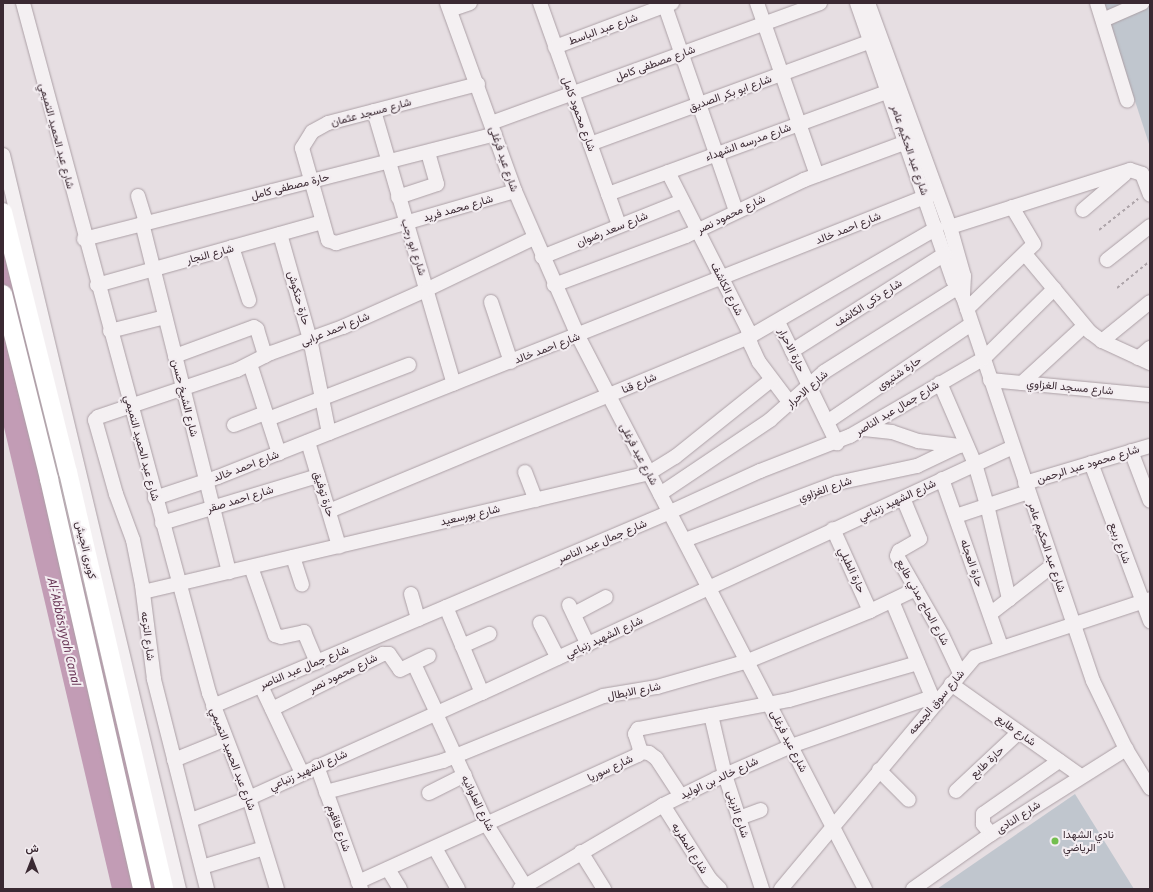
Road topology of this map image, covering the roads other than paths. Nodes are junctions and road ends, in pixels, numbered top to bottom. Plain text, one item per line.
1 (22, 3) edge
2 (470, 3) edge
3 (540, 3) edge
4 (757, 3) edge
5 (820, 3) edge
6 (857, 3) edge
7 (868, 3) edge
8 (1097, 3) edge
9 (1142, 3) edge
10 (667, 4) edge
11 (449, 7) edge
12 (1103, 20) junction
13 (764, 23) junction
14 (871, 41) junction
15 (555, 47) junction
16 (681, 53) junction
17 (782, 74) junction
18 (478, 84) junction
19 (889, 91) junction
20 (571, 94) junction
21 (1127, 100) dead end
22 (699, 104) junction
23 (374, 111) junction
24 (800, 124) junction
25 (493, 128) junction
26 (907, 142) junction
27 (590, 144) junction
28 (428, 152) junction
29 (716, 154) junction
30 (3, 155) edge
31 (388, 162) junction
32 (1130, 170) junction
33 (668, 172) junction
34 (817, 175) junction
35 (310, 180) junction
36 (515, 191) junction
37 (1149, 193) edge
38 (608, 194) junction
39 (932, 194) junction
40 (138, 196) dead end
41 (398, 197) junction
42 (682, 201) junction
43 (1012, 207) junction
44 (1084, 210) dead end
45 (736, 211) junction
46 (3, 212) edge
47 (322, 222) junction
48 (144, 223) junction
49 (406, 223) junction
50 (619, 225) junction
51 (1150, 226) edge
52 (943, 228) junction
53 (698, 231) junction
54 (280, 234) junction
55 (534, 238) junction
56 (84, 239) junction
57 (232, 247) junction
58 (945, 254) junction
59 (1025, 254) junction
60 (542, 257) junction
61 (1107, 260) dead end
62 (153, 269) junction
63 (722, 279) junction
64 (97, 285) junction
65 (554, 285) junction
66 (428, 289) junction
67 (1054, 290) junction
68 (3, 294) edge
69 (962, 298) junction
70 (249, 300) dead end
71 (491, 302) dead end
72 (1150, 302) edge
73 (165, 317) junction
74 (778, 322) junction
75 (971, 324) junction
76 (1084, 326) junction
77 (110, 331) junction
78 (578, 336) junction
79 (749, 337) junction
80 (310, 339) junction
81 (1102, 341) junction
82 (1150, 348) edge
83 (792, 351) junction
84 (175, 356) junction
85 (265, 356) junction
86 (983, 359) junction
87 (1144, 361) edge
88 (511, 362) junction
89 (250, 364) junction
90 (409, 365) dead end
91 (770, 380) junction
92 (990, 380) junction
93 (940, 383) junction
94 (1022, 383) junction
95 (454, 384) junction
96 (809, 385) junction
97 (183, 390) junction
98 (1150, 395) edge
99 (608, 396) junction
100 (322, 398) junction
101 (790, 403) junction
102 (130, 408) junction
103 (267, 416) junction
104 (827, 422) junction
105 (234, 425) dead end
106 (864, 428) junction
107 (329, 433) junction
108 (308, 442) junction
109 (837, 443) junction
110 (963, 445) junction
111 (1150, 446) edge
112 (1013, 447) junction
113 (1131, 451) junction
114 (279, 453) junction
115 (1091, 463) junction
116 (975, 464) junction
117 (525, 472) dead end
118 (649, 473) junction
119 (318, 476) junction
120 (942, 479) junction
121 (206, 482) junction
122 (1027, 487) junction
123 (660, 494) junction
124 (155, 498) junction
125 (903, 498) junction
126 (536, 500) junction
127 (1150, 501) edge
128 (987, 505) junction
129 (213, 508) junction
130 (329, 511) junction
131 (670, 512) junction
132 (956, 516) junction
133 (162, 523) junction
134 (833, 530) junction
135 (685, 540) junction
136 (339, 546) junction
137 (293, 557) junction
138 (1053, 564) junction
139 (251, 567) junction
140 (229, 572) junction
141 (180, 584) junction
142 (302, 585) dead end
143 (710, 586) junction
144 (916, 589) junction
145 (143, 592) junction
146 (411, 594) dead end
147 (606, 597) dead end
148 (1009, 599) junction
149 (1146, 600) edge
150 (892, 601) junction
151 (446, 607) junction
152 (870, 611) junction
153 (990, 614) junction
154 (418, 619) junction
155 (1150, 621) edge
156 (540, 623) dead end
157 (1074, 624) junction
158 (490, 634) dead end
159 (588, 645) junction
160 (462, 646) junction
161 (1001, 647) junction
162 (429, 656) dead end
163 (558, 658) junction
164 (748, 661) junction
165 (317, 662) junction
166 (918, 663) junction
167 (414, 664) junction
168 (956, 679) junction
169 (261, 686) junction
170 (482, 693) junction
171 (934, 700) junction
172 (770, 704) junction
173 (213, 706) junction
174 (272, 709) junction
175 (436, 714) junction
176 (711, 716) junction
177 (1019, 732) junction
178 (226, 739) junction
179 (791, 746) junction
180 (1126, 749) junction
181 (640, 752) junction
182 (456, 756) junction
183 (174, 760) junction
184 (1059, 761) junction
185 (317, 766) junction
186 (879, 770) junction
187 (302, 773) junction
188 (725, 774) junction
189 (464, 775) junction
190 (1081, 776) junction
191 (1150, 788) edge
192 (956, 791) dead end
193 (326, 792) junction
194 (429, 793) dead end
195 (681, 796) junction
196 (249, 798) junction
197 (909, 800) dead end
198 (663, 805) junction
199 (761, 810) dead end
200 (739, 818) junction
201 (191, 820) junction
202 (488, 825) junction
203 (832, 826) junction
204 (991, 834) junction
205 (264, 848) junction
206 (435, 848) junction
207 (581, 852) junction
208 (202, 867) junction
209 (388, 869) junction
210 (360, 885) edge
211 (524, 888) edge
212 (142, 889) edge
213 (164, 889) edge
214 (179, 889) edge
215 (207, 889) edge
216 (277, 889) edge
217 (400, 889) edge
218 (458, 889) edge
219 (604, 889) edge
220 (720, 889) edge
221 (762, 889) edge
222 (781, 889) edge
223 (865, 889) edge
224 (913, 889) edge

1 - 56 street, شارع عبد الحميد التميمي
2 - 11 street
3 - 15 street, شارع محمود كامل
4 - 13 street
5 - 13 street, شارع مصطفى كامل
6 - 14 street, شارع عبد الحكيم عامر
7 - 39 street, شارع عبد الحكيم عامر
8 - 12 street
9 - 12 street
10 - 15 street, شارع عبد الباسط
10 - 16 street
11 - 18 street, شارع عيد فرغلى
12 - 21 street
13 - 16 street, شارع مصطفى كامل
13 - 17 street
14 - 17 street, شارع ابو بكر الصديق
14 - 19 street, شارع عبد الحكيم عامر
15 - 20 street, شارع محمود كامل
16 - 20 street, شارع مصطفى كامل
16 - 22 street
17 - 22 street, شارع ابو بكر الصديق
17 - 24 street
18 - 23 street, شارع مسجد عثمان
18 - 25 street, شارع عيد فرغلى
19 - 24 street, شارع مدرسه الشهداء
19 - 26 street, شارع عبد الحكيم عامر
20 - 25 street, شارع مصطفى كامل
20 - 27 street, شارع محمود كامل
22 - 27 street, شارع ابو بكر الصديق
22 - 29 street
23 - 31 street, شارع ابو رجب
23 - 35 street, شارع مسجد عثمان
24 - 29 street, شارع مدرسه الشهداء
24 - 34 street
25 - 28 street, حارة مصطفى كامل
25 - 36 street, شارع عيد فرغلى
26 - 34 street, شارع محمود نصر
26 - 39 street, شارع عبد الحكيم عامر
27 - 38 street, شارع محمود كامل
28 - 31 street, حارة مصطفى كامل
28 - 41 street
29 - 33 street, شارع مدرسه الشهداء
29 - 45 street
30 - 214 street
31 - 35 street, حارة مصطفى كامل
31 - 41 street, شارع ابو رجب
32 - 37 street
32 - 43 street, شارع قنا
32 - 44 street
33 - 38 street, شارع مدرسه الشهداء
33 - 42 street, شارع الكاشف
34 - 45 street, شارع محمود نصر
35 - 47 street, شارع مسجد عثمان
35 - 48 street, حارة مصطفى كامل
36 - 49 street, شارع محمد فريد
36 - 55 street, شارع عيد فرغلى
38 - 50 street, شارع محمود كامل
39 - 52 street, شارع عبد الحكيم عامر
39 - 63 street, شارع احمد خالد
40 - 48 street, شارع الشيخ حسن
41 - 49 street, شارع ابو رجب
42 - 50 street, شارع سعد رضوان
42 - 53 street, شارع الكاشف
43 - 52 street, شارع قنا
43 - 59 street
45 - 53 street, شارع محمود نصر
46 - 213 main road, كوبرى الجيش
47 - 49 street, شارع محمد فريد
47 - 54 street, شارع النجار
48 - 56 street, حارة مصطفى كامل
48 - 62 street, شارع الشيخ حسن
49 - 66 street, شارع ابو رجب
50 - 60 street, شارع سعد رضوان
51 - 61 street
52 - 58 street, شارع عبد الحكيم عامر
52 - 69 street, شارع عبد الحكيم عامر
52 - 74 street, شارع قنا
53 - 63 street, شارع الكاشف
53 - 65 street, شارع محمود نصر
54 - 57 street, شارع النجار
54 - 80 street, حارة حنكوش
55 - 60 street, شارع عيد فرغلى
55 - 66 street, شارع احمد عرابى
56 - 64 street, شارع عبد الحميد التميمي
57 - 62 street, شارع النجار
57 - 70 street
58 - 69 street, شارع عبد الحكيم عامر
58 - 83 street, شارع ذكى الكاشف
59 - 67 street
59 - 69 street, شارع الاحرار
60 - 65 street, شارع عيد فرغلى
62 - 64 street, شارع النجار
62 - 73 street, شارع الشيخ حسن
63 - 78 street, شارع احمد خالد
63 - 79 street, شارع الكاشف
64 - 77 street, شارع عبد الحميد التميمي
65 - 78 street, شارع عيد فرغلى
66 - 80 street, شارع احمد عرابى
66 - 95 street, شارع ابو رجب
67 - 76 street
67 - 86 street, شارع جمال عبد الناصر
68 - 212 main road, كوبرى الجيش
69 - 75 street, شارع عبد الحكيم عامر
69 - 96 street, شارع الاحرار
71 - 88 street
72 - 81 street
73 - 77 street
73 - 84 street, شارع الشيخ حسن
74 - 79 street, شارع قنا
74 - 83 street, حارة الاحرار
75 - 86 street, شارع عبد الحكيم عامر
75 - 104 street, حارة شتيوى
76 - 81 street
76 - 94 street
77 - 102 street, شارع عبد الحميد التميمي
78 - 88 street, شارع احمد خالد
78 - 99 street, شارع عيد فرغلى
79 - 91 street, شارع الكاشف
79 - 99 street, شارع قنا
80 - 85 street, شارع احمد عرابى
80 - 100 street, حارة حنكوش
81 - 87 street
82 - 87 street
83 - 96 street, حارة الاحرار
84 - 85 street
84 - 97 street, شارع الشيخ حسن
85 - 89 street, شارع احمد عرابى
86 - 92 street, شارع عبد الحكيم عامر
86 - 93 street, شارع جمال عبد الناصر
88 - 95 street, شارع احمد خالد
89 - 97 street, شارع احمد عرابى
89 - 103 street
90 - 100 street
91 - 101 street, شارع الكاشف
91 - 118 street, شارع بورسعيد
92 - 94 street, شارع مسجد الغزاوي
92 - 112 street, شارع عبد الحكيم عامر
93 - 106 street, شارع جمال عبد الناصر
93 - 110 street
94 - 98 street, شارع مسجد الغزاوي
95 - 107 street, شارع احمد خالد
96 - 101 street, شارع الاحرار
96 - 104 street, حارة الاحرار
97 - 102 street, شارع احمد عرابى
97 - 121 street, شارع الشيخ حسن
99 - 118 street, شارع عيد فرغلى
99 - 130 street, شارع قنا
100 - 103 street
100 - 107 street, حارة حنكوش
101 - 123 street, شارع الاحرار
102 - 124 street, شارع عبد الحميد التميمي
102 - 145 street, شارع الترعه
103 - 105 street
103 - 114 street
104 - 109 street, حارة الاحرار
106 - 109 street, شارع جمال عبد الناصر
106 - 110 street
107 - 108 street, شارع احمد خالد
108 - 114 street, شارع احمد خالد
108 - 119 street, حارة توفيق
109 - 131 street, شارع جمال عبد الناصر
110 - 116 street
110 - 135 street, شارع الغزاوي
111 - 113 street, شارع محمود عبد الرحمن
112 - 116 street, شارع الشهيد زنباعي
112 - 122 street, شارع عبد الحكيم عامر
113 - 115 street, شارع محمود عبد الرحمن
113 - 127 street
114 - 121 street, شارع احمد خالد
115 - 122 street, شارع محمود عبد الرحمن
115 - 149 street, شارع ربيع
116 - 120 street, شارع الشهيد زنباعي
116 - 128 street
117 - 126 street
118 - 123 street, شارع عيد فرغلى
118 - 126 street, شارع بورسعيد
119 - 129 street, شارع احمد صقر
119 - 130 street, حارة توفيق
120 - 125 street, شارع الشهيد زنباعي
120 - 132 street, حارة العجله
121 - 124 street, شارع احمد خالد
121 - 129 street, شارع الشيخ حسن
122 - 128 street, شارع محمود عبد الرحمن
122 - 138 street, شارع عبد الحكيم عامر
123 - 131 street, شارع عيد فرغلى
124 - 133 street, شارع عبد الحميد التميمي
125 - 134 street, شارع الشهيد زنباعي
125 - 144 street, شارع الحاج مدني طايع
126 - 136 street, شارع بورسعيد
128 - 132 street, شارع محمود عبد الرحمن
128 - 148 street
129 - 133 street, شارع احمد صقر
129 - 140 street, شارع الشيخ حسن
130 - 136 street, حارة توفيق
131 - 135 street, شارع عيد فرغلى
131 - 151 street, شارع جمال عبد الناصر
132 - 153 street, حارة العجله
133 - 141 street, شارع عبد الحميد التميمي
134 - 143 street, شارع الشهيد زنباعي
134 - 152 street, حارة الطبلي
135 - 143 street, شارع عيد فرغلى
136 - 137 street, شارع بورسعيد
137 - 139 street, شارع بورسعيد
137 - 142 street
138 - 148 street
138 - 157 street, شارع عبد الحكيم عامر
139 - 140 street, شارع بورسعيد
139 - 165 street
140 - 141 street, شارع بورسعيد
141 - 145 street, شارع بورسعيد
141 - 173 street, شارع عبد الحميد التميمي
143 - 159 street, شارع الشهيد زنباعي
143 - 164 street, شارع عيد فرغلى
144 - 150 street, شارع الابطال
144 - 168 street, شارع الحاج مدني طايع
145 - 183 street, شارع الترعه
146 - 154 street
147 - 159 street
148 - 153 street
149 - 155 street, شارع ربيع
149 - 157 street, شارع سوق الجمعه
150 - 152 street, شارع الابطال
150 - 166 street
151 - 154 street, شارع جمال عبد الناصر
151 - 160 street
152 - 164 street, شارع الابطال
153 - 161 street, حارة العجله
154 - 165 street, شارع جمال عبد الناصر
156 - 163 street
157 - 161 street, شارع سوق الجمعه
157 - 180 street, شارع عبد الحكيم عامر
158 - 160 street
159 - 163 street, شارع الشهيد زنباعي
160 - 170 street
161 - 168 street, شارع سوق الجمعه
162 - 167 street, شارع محمود نصر
163 - 170 street, شارع الشهيد زنباعي
164 - 172 street, شارع عيد فرغلى
164 - 182 street, شارع الابطال
165 - 169 street, شارع جمال عبد الناصر
166 - 171 street
166 - 172 street, شارع سوريا
167 - 174 street, شارع محمود نصر
167 - 175 street, شارع العلوانيه
168 - 171 street, شارع سوق الجمعه
168 - 177 street, شارع طايع
169 - 173 street, شارع جمال عبد الناصر
169 - 174 street
170 - 175 street, شارع الشهيد زنباعي
171 - 179 street, شارع خالد بن الوليد
171 - 186 street, شارع سوق الجمعه
172 - 176 street, شارع سوريا
172 - 179 street, شارع عيد فرغلى
173 - 178 street, شارع عبد الحميد التميمي
174 - 187 street
175 - 182 street, شارع العلوانيه
175 - 185 street, شارع الشهيد زنباعي
176 - 181 street, شارع سوريا
176 - 188 street, شارع الزينى
177 - 184 street, شارع طايع
177 - 192 street, حارة طابع
178 - 183 street
178 - 196 street, شارع عبد الحميد التميمي
179 - 188 street, شارع خالد بن الوليد
179 - 203 street, شارع عيد فرغلى
180 - 190 street, شارع النادى
180 - 191 street, شارع عبد الحكيم عامر
181 - 195 street
181 - 202 street, شارع سوريا
182 - 189 street, شارع العلوانيه
182 - 193 street, شارع الابطال
183 - 201 street, شارع الترعه
184 - 190 street, شارع طايع
184 - 204 street
185 - 187 street, شارع الشهيد زنباعي
185 - 193 street, شارع فاقوم
186 - 197 street
186 - 203 street, شارع سوق الجمعه
187 - 196 street, شارع الشهيد زنباعي
188 - 195 street, شارع خالد بن الوليد
188 - 200 street, شارع الزينى
189 - 194 street
189 - 202 street, شارع العلوانيه
190 - 204 street, شارع النادى
193 - 210 street, شارع فاقوم
195 - 198 street, شارع خالد بن الوليد
196 - 201 street, شارع الشهيد زنباعي
196 - 205 street, شارع عبد الحميد التميمي
198 - 207 street, شارع خالد بن الوليد
198 - 220 street, شارع المطريه
199 - 200 street
200 - 221 street, شارع الزينى
201 - 208 street, شارع الترعه
202 - 206 street, شارع سوريا
202 - 211 street, شارع العلوانيه
203 - 222 street, شارع سوق الجمعه
203 - 223 street, شارع عيد فرغلى
204 - 224 street, شارع النادى
205 - 208 street
205 - 216 street, شارع عبد الحميد التميمي
206 - 209 street, شارع سوريا
206 - 218 street
207 - 211 street, شارع خالد بن الوليد
207 - 219 street
208 - 215 street, شارع الترعه
209 - 210 street, شارع سوريا
209 - 217 street

